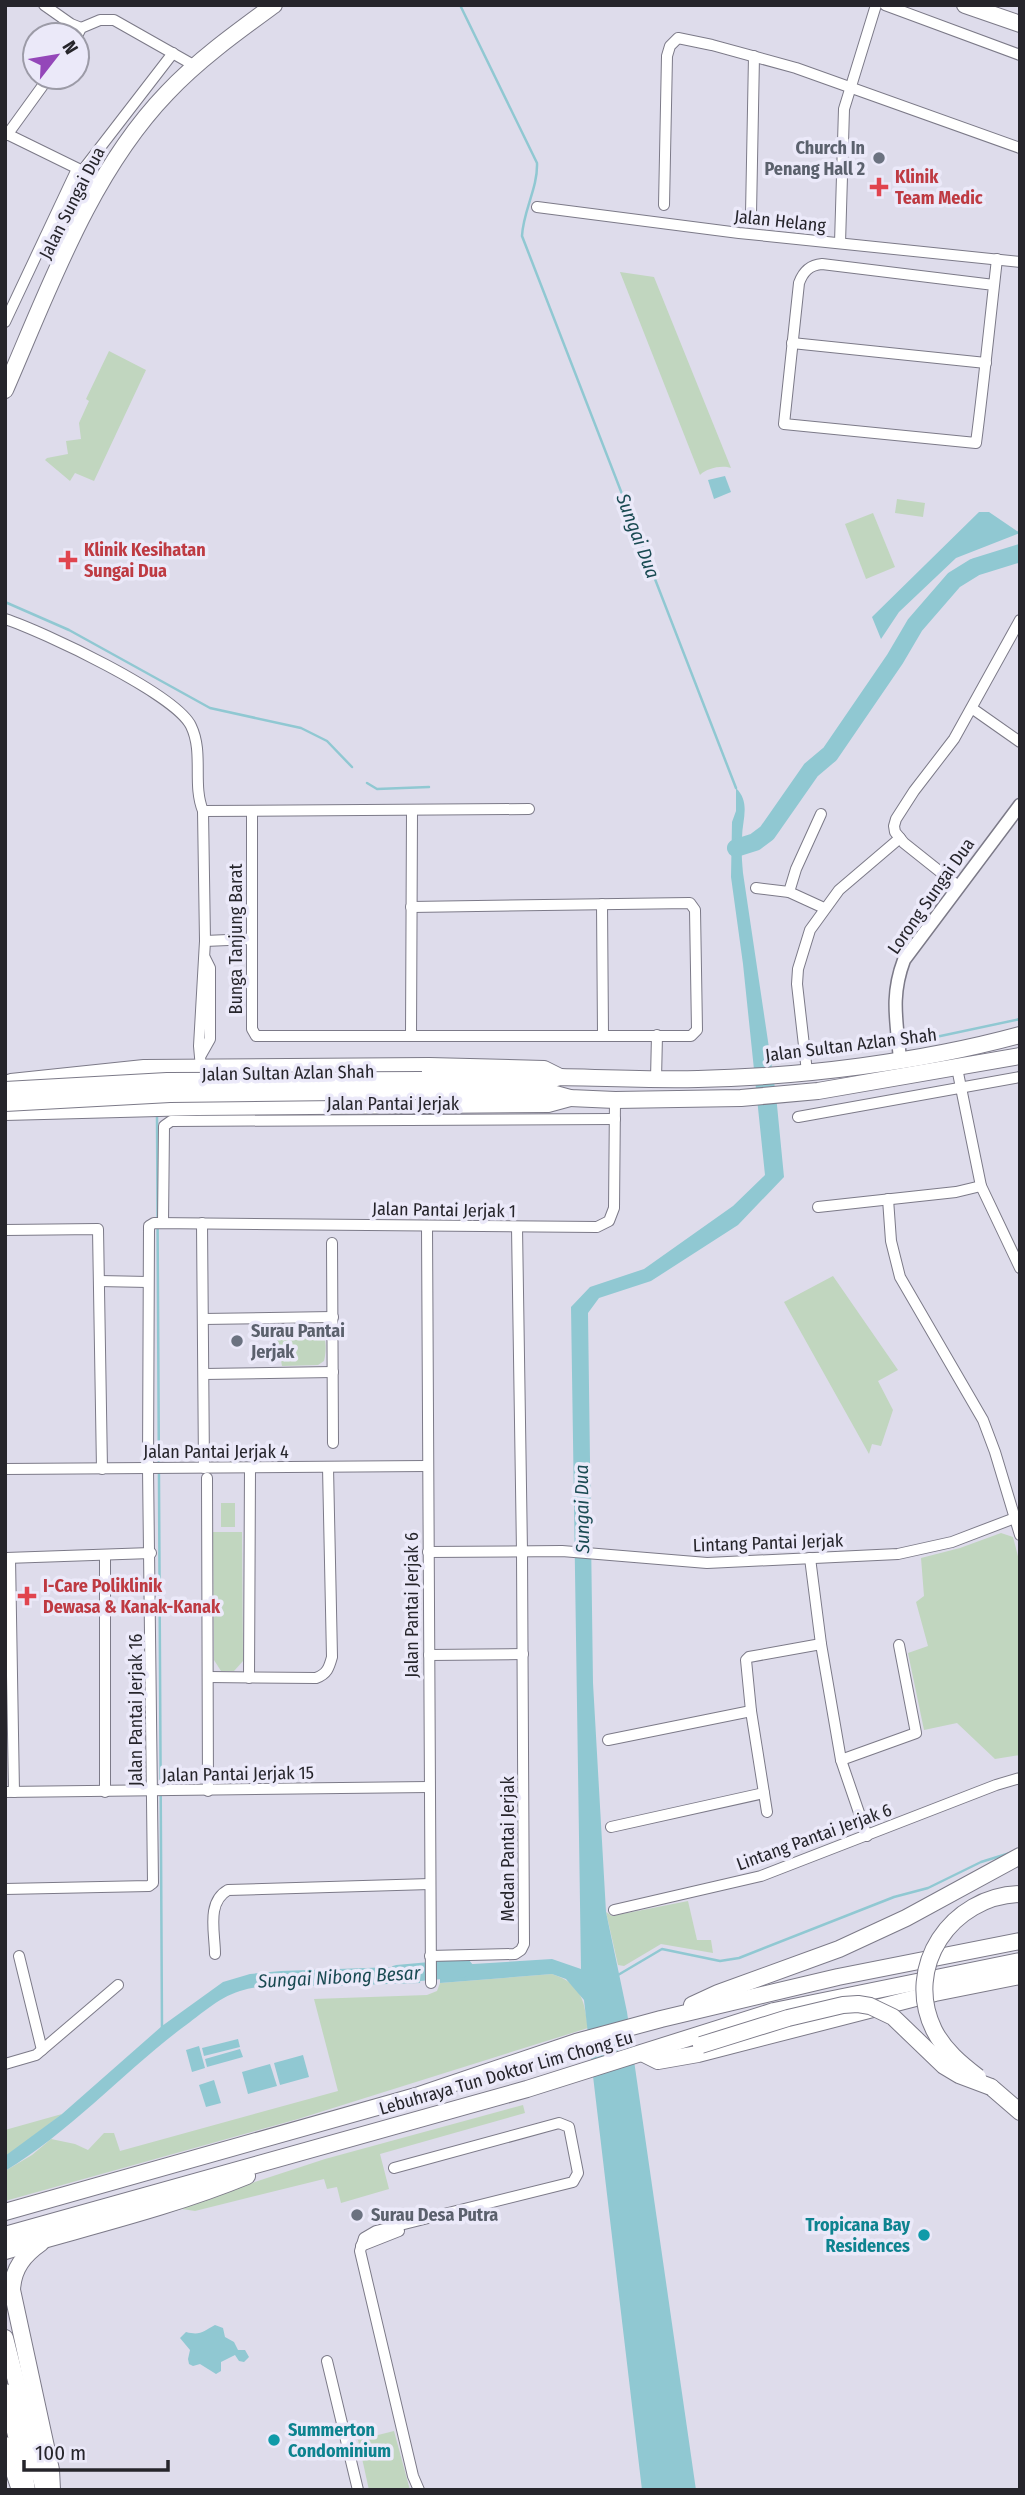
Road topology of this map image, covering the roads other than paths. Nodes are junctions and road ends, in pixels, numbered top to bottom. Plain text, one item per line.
1 (44, 5) edge
2 (274, 5) edge
3 (876, 5) edge
4 (885, 5) edge
5 (965, 5) edge
6 (253, 11) edge
7 (67, 21) edge
8 (1020, 24) edge
9 (91, 25) edge
10 (173, 53) junction
11 (1020, 55) edge
12 (754, 56) junction
13 (197, 66) junction
14 (850, 87) junction
15 (38, 91) edge
16 (6, 134) edge
17 (1020, 148) edge
18 (80, 170) junction
19 (101, 180) junction
20 (664, 205) dead end
21 (537, 207) dead end
22 (751, 214) dead end
23 (839, 243) junction
24 (997, 259) junction
25 (1020, 262) edge
26 (994, 285) junction
27 (5, 323) edge
28 (792, 343) junction
29 (986, 363) junction
30 (5, 390) edge
31 (5, 619) edge
32 (1020, 621) edge
33 (973, 709) junction
34 (1020, 741) edge
35 (1020, 804) edge
36 (529, 809) dead end
37 (203, 811) junction
38 (252, 811) junction
39 (412, 811) junction
40 (821, 814) dead end
41 (900, 838) junction
42 (958, 886) junction
43 (756, 888) dead end
44 (789, 892) junction
45 (602, 904) junction
46 (411, 907) junction
47 (824, 908) junction
48 (251, 939) junction
49 (205, 941) junction
50 (603, 1034) junction
51 (656, 1035) junction
52 (1020, 1035) edge
53 (411, 1036) junction
54 (1020, 1056) edge
55 (900, 1060) junction
56 (805, 1061) junction
57 (201, 1062) junction
58 (957, 1068) junction
59 (101, 1072) junction
60 (559, 1077) junction
61 (1020, 1077) edge
62 (656, 1079) junction
63 (5, 1082) edge
64 (422, 1086) junction
65 (961, 1089) junction
66 (5, 1090) edge
67 (570, 1098) junction
68 (615, 1100) junction
69 (6, 1110) edge
70 (100, 1110) junction
71 (798, 1116) dead end
72 (615, 1119) junction
73 (171, 1121) joint
74 (981, 1186) junction
75 (888, 1199) junction
76 (818, 1207) dead end
77 (159, 1223) junction
78 (202, 1223) junction
79 (427, 1226) junction
80 (517, 1227) junction
81 (5, 1230) edge
82 (332, 1243) dead end
83 (1020, 1268) edge
84 (99, 1281) junction
85 (148, 1282) junction
86 (332, 1317) junction
87 (203, 1319) junction
88 (333, 1372) junction
89 (204, 1374) junction
90 (333, 1443) dead end
91 (427, 1466) junction
92 (328, 1467) junction
93 (153, 1468) junction
94 (250, 1468) junction
95 (5, 1469) edge
96 (102, 1469) junction
97 (205, 1473) junction
98 (1017, 1518) edge
99 (1020, 1535) edge
100 (428, 1552) junction
101 (522, 1552) junction
102 (151, 1553) junction
103 (105, 1555) junction
104 (8, 1558) edge
105 (810, 1558) junction
106 (821, 1644) junction
107 (900, 1645) dead end
108 (523, 1654) junction
109 (429, 1655) junction
110 (208, 1677) junction
111 (249, 1678) junction
112 (751, 1711) junction
113 (608, 1740) dead end
114 (841, 1760) junction
115 (1020, 1778) edge
116 (429, 1787) junction
117 (158, 1791) junction
118 (208, 1791) junction
119 (10, 1792) edge
120 (105, 1792) junction
121 (764, 1793) junction
122 (767, 1812) dead end
123 (611, 1827) dead end
124 (867, 1836) junction
125 (1020, 1856) edge
126 (430, 1884) junction
127 (5, 1889) edge
128 (1020, 1894) edge
129 (614, 1910) dead end
130 (1020, 1941) edge
131 (215, 1954) dead end
132 (19, 1956) dead end
133 (430, 1959) junction
134 (1020, 1961) edge
135 (1020, 1976) edge
136 (431, 1983) dead end
137 (118, 1984) dead end
138 (661, 2019) junction
139 (42, 2050) junction
140 (644, 2052) junction
141 (5, 2064) edge
142 (991, 2087) junction
143 (1020, 2112) edge
144 (298, 2155) junction
145 (394, 2168) dead end
146 (5, 2211) edge
147 (5, 2235) edge
148 (45, 2239) junction
149 (5, 2251) edge
150 (5, 2338) edge
151 (327, 2361) dead end
152 (5, 2392) edge
153 (16, 2436) edge
154 (20, 2490) edge
155 (27, 2490) edge
156 (44, 2490) edge
157 (52, 2490) edge
158 (358, 2490) edge
159 (419, 2490) edge

1 - 7 street
2 - 6 main road, Jalan Sungai Dua
3 - 14 street
4 - 11 street
5 - 8 main road
6 - 13 main road, Jalan Sungai Dua
9 - 10 street
10 - 13 street
10 - 18 street
12 - 14 street
12 - 20 street
12 - 22 street
13 - 19 main road, Jalan Sungai Dua
14 - 17 street
14 - 23 street
15 - 16 street
16 - 18 street
18 - 19 street
18 - 27 street
19 - 30 main road, Jalan Sungai Dua
21 - 23 street, Jalan Helang
23 - 24 street, Jalan Helang
24 - 25 street, Jalan Helang
24 - 26 street
26 - 28 street
26 - 29 street
28 - 29 street
28 - 29 street
31 - 37 street
32 - 33 street
33 - 34 street
33 - 41 street
35 - 42 street, Lorong Sungai Dua
36 - 39 street
37 - 38 street
37 - 49 street
38 - 39 street
38 - 48 street, Bunga Tanjung Barat
39 - 46 street
40 - 44 street
41 - 42 street
41 - 47 street
42 - 55 street, Lorong Sungai Dua
43 - 44 street
44 - 47 street
45 - 46 street
45 - 50 street
45 - 51 street
46 - 53 street
47 - 56 street
48 - 49 street
48 - 53 street, Bunga Tanjung Barat
49 - 57 street
50 - 51 street
50 - 53 street
51 - 62 street
52 - 55 main road, Jalan Sultan Azlan Shah
54 - 58 main road, Jalan Sultan Azlan Shah
55 - 56 main road, Jalan Sultan Azlan Shah
56 - 62 main road, Jalan Sultan Azlan Shah
57 - 59 main road, Jalan Sultan Azlan Shah
57 - 60 main road, Jalan Sultan Azlan Shah
58 - 65 street
58 - 68 main road, Jalan Sultan Azlan Shah
59 - 63 main road, Jalan Sultan Azlan Shah
59 - 70 main road
60 - 62 main road, Jalan Sultan Azlan Shah
60 - 64 main road, Jalan Sultan Azlan Shah
61 - 65 street
64 - 66 main road, Jalan Sultan Azlan Shah, bridge
64 - 67 main road, Jalan Sultan Azlan Shah
64 - 69 main road, Jalan Sultan Azlan Shah, bridge
65 - 71 street
65 - 74 street
67 - 68 main road, Jalan Sultan Azlan Shah
67 - 70 main road, Jalan Sultan Azlan Shah
68 - 72 street, Jalan Pantai Jerjak 1
69 - 70 main road, Jalan Sultan Azlan Shah
72 - 73 street, Jalan Pantai Jerjak
72 - 80 street, Jalan Pantai Jerjak 1
73 - 77 street, Jalan Pantai Jerjak 16
74 - 75 street
74 - 83 street
75 - 76 street
75 - 98 street
77 - 78 street, Jalan Pantai Jerjak 1
77 - 85 street, Jalan Pantai Jerjak 16
78 - 79 street, Jalan Pantai Jerjak 1
78 - 87 street
79 - 80 street, Jalan Pantai Jerjak 1
79 - 91 street, Jalan Pantai Jerjak 6
80 - 101 street, Medan Pantai Jerjak
81 - 84 street
82 - 86 street
84 - 85 street
84 - 96 street
85 - 93 street, Jalan Pantai Jerjak 16
86 - 87 street
86 - 88 street
87 - 89 street
88 - 89 street
88 - 90 street
89 - 97 street
91 - 92 street, Jalan Pantai Jerjak 4
91 - 100 street, Jalan Pantai Jerjak 6
92 - 94 street, Jalan Pantai Jerjak 4
92 - 111 street
93 - 96 street, Jalan Pantai Jerjak 4
93 - 97 street, Jalan Pantai Jerjak 4
93 - 102 street, Jalan Pantai Jerjak 16
94 - 97 street, Jalan Pantai Jerjak 4
94 - 111 street
95 - 96 street, Jalan Pantai Jerjak 4
97 - 110 street
98 - 99 street
98 - 105 street, Lintang Pantai Jerjak
100 - 101 street, Lintang Pantai Jerjak
100 - 109 street, Jalan Pantai Jerjak 6
101 - 105 street, Lintang Pantai Jerjak
101 - 108 street, Medan Pantai Jerjak
102 - 103 street
102 - 117 street, Jalan Pantai Jerjak 16
103 - 104 street
103 - 120 street
104 - 119 street
105 - 106 street
106 - 112 street
106 - 114 street
107 - 114 street
108 - 109 street
108 - 133 street, Medan Pantai Jerjak
109 - 116 street, Jalan Pantai Jerjak 6
110 - 111 street
110 - 118 street
112 - 113 street
112 - 121 street
114 - 124 street
115 - 124 street, Lintang Pantai Jerjak 6
116 - 118 street, Jalan Pantai Jerjak 15
116 - 126 street, Jalan Pantai Jerjak 6
117 - 118 street, Jalan Pantai Jerjak 15
117 - 120 street, Jalan Pantai Jerjak 15
117 - 127 street, Jalan Pantai Jerjak 16
119 - 120 street, Jalan Pantai Jerjak 15
121 - 122 street
121 - 123 street
124 - 129 street, Lintang Pantai Jerjak 6
125 - 138 main road
126 - 131 street
126 - 133 street, Jalan Pantai Jerjak 6
128 - 142 main road, bridge
130 - 138 main road, Lebuhraya Tun Doktor Lim Chong Eu
132 - 139 street
133 - 136 street, Jalan Pantai Jerjak 6
134 - 140 main road, Lebuhraya Tun Doktor Lim Chong Eu
135 - 140 main road
137 - 139 street
138 - 146 main road, Lebuhraya Tun Doktor Lim Chong Eu
139 - 141 street
140 - 142 main road, bridge
140 - 144 main road, Lebuhraya Tun Doktor Lim Chong Eu
142 - 143 main road
144 - 147 main road, Lebuhraya Tun Doktor Lim Chong Eu
144 - 148 main road
145 - 159 street
148 - 149 main road
148 - 157 main road
150 - 153 main road
151 - 158 street
152 - 153 main road
153 - 154 main road
153 - 155 main road
153 - 156 main road

